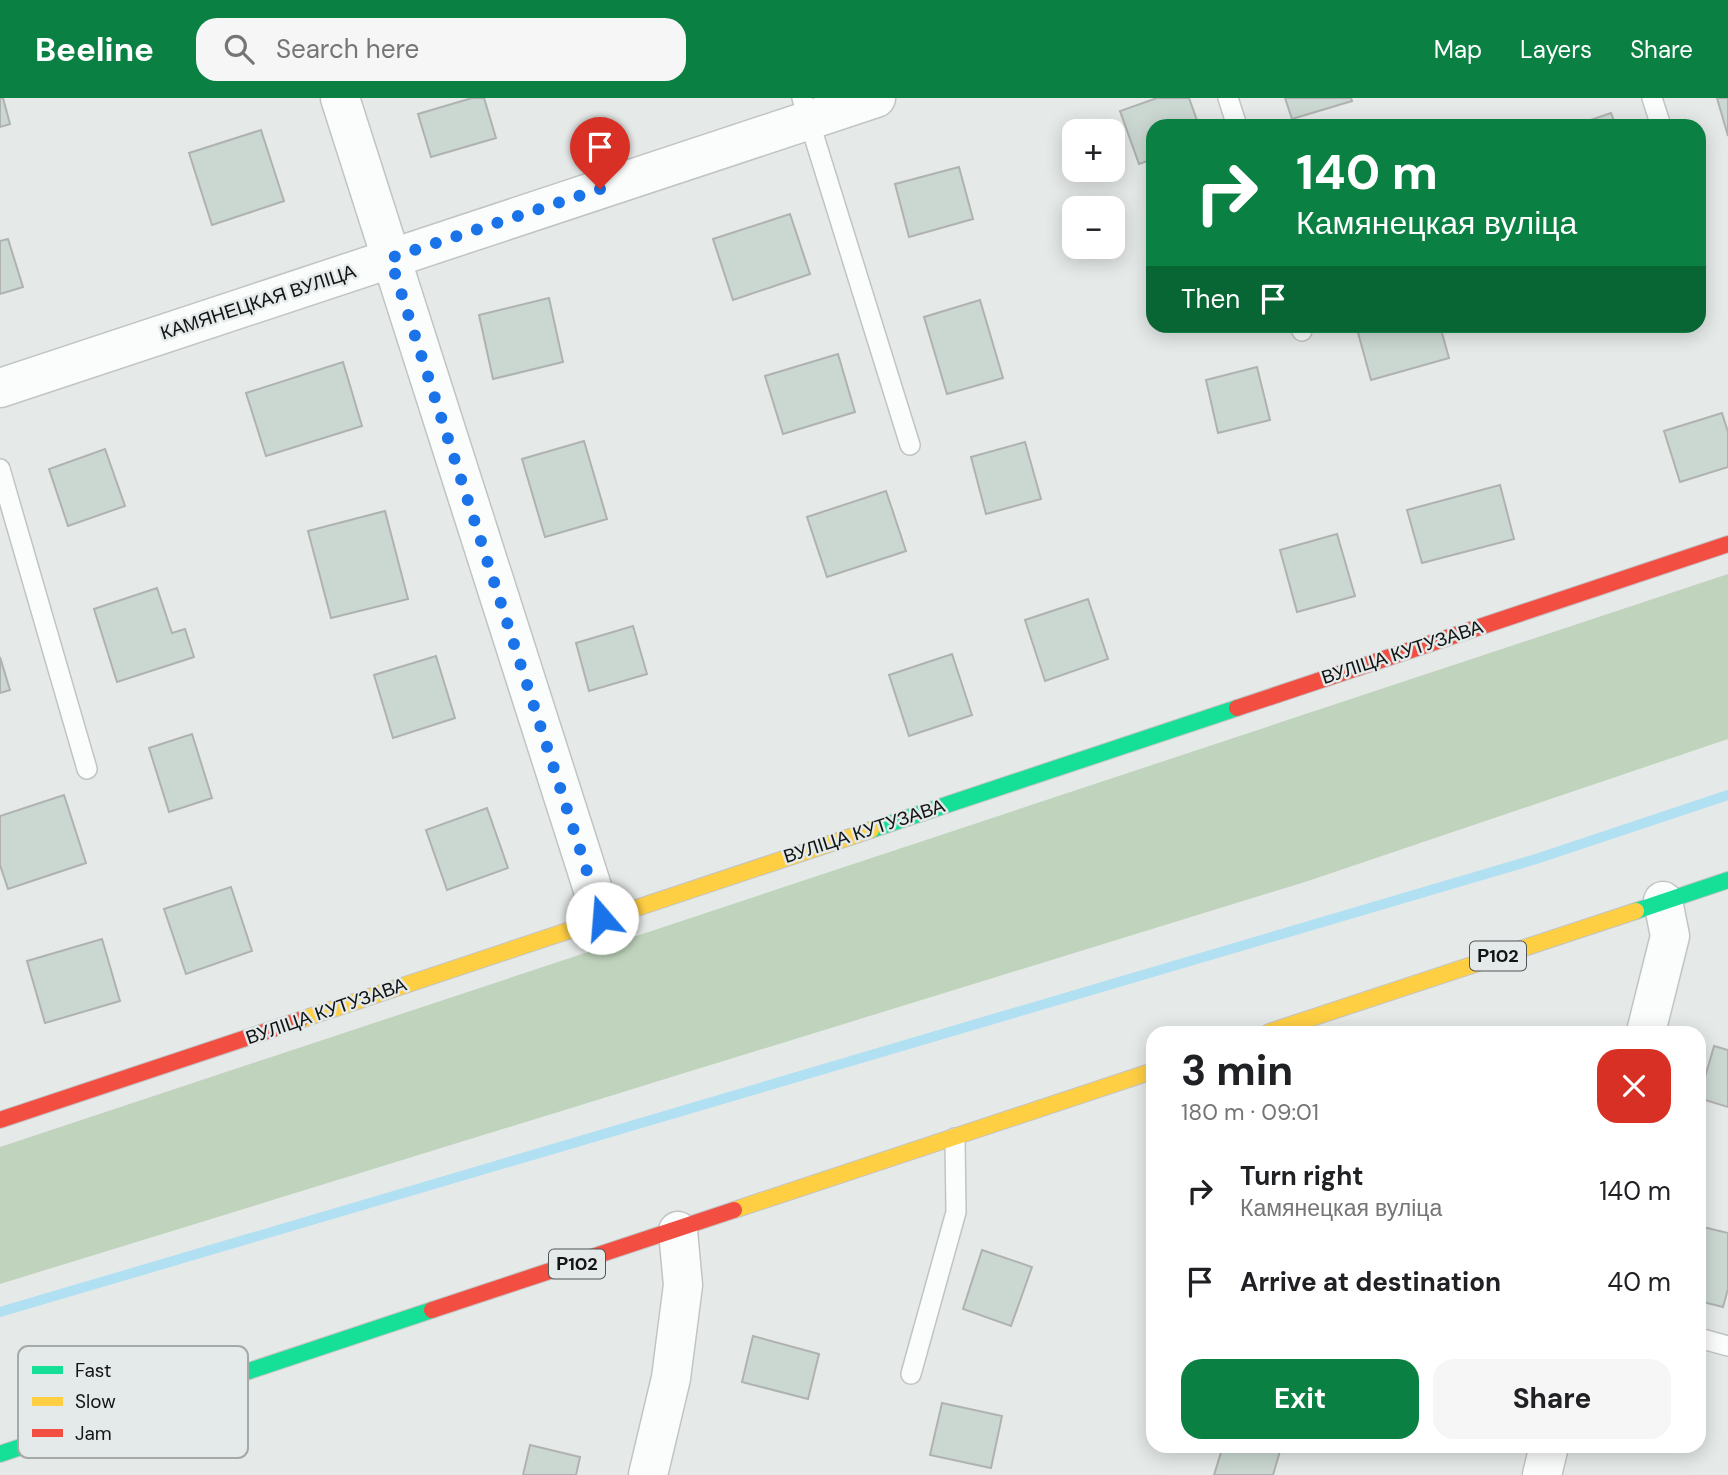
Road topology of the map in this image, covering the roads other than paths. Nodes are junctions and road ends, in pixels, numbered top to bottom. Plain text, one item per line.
1 (340, 98) edge
2 (876, 98) edge
3 (1228, 98) edge
4 (1652, 98) edge
5 (805, 109) edge
6 (1235, 119) edge
7 (1659, 119) edge
8 (390, 258) junction
9 (0, 388) edge
10 (910, 445) dead end
11 (0, 469) edge
12 (1728, 544) edge
13 (87, 769) dead end
14 (1728, 880) edge
15 (1663, 901) junction
16 (602, 918) junction
17 (1287, 1026) edge
18 (1648, 1026) edge
19 (1146, 1073) edge
20 (0, 1120) edge
21 (955, 1138) junction
22 (678, 1231) junction
23 (1706, 1340) edge
24 (1728, 1346) edge
25 (248, 1372) edge
26 (911, 1374) dead end
27 (18, 1448) edge
28 (1547, 1453) edge
29 (0, 1454) edge
30 (648, 1475) edge
31 (1542, 1475) edge

1 - 8 street
2 - 5 street, КАМЯНЕЦКАЯ ВУЛІЦА
3 - 6 lane
4 - 7 lane
5 - 8 street, КАМЯНЕЦКАЯ ВУЛІЦА
5 - 10 lane
8 - 9 street, КАМЯНЕЦКАЯ ВУЛІЦА
8 - 16 street
11 - 13 lane
12 - 16 street, ВУЛІЦА КУТУЗАВА
14 - 15 street, Р102
15 - 17 street, Р102
15 - 18 street
16 - 20 street, ВУЛІЦА КУТУЗАВА
19 - 21 street, Р102
21 - 22 street, Р102
21 - 26 lane
22 - 25 street, Р102
22 - 30 street
23 - 24 lane
27 - 29 street, Р102
28 - 31 street

